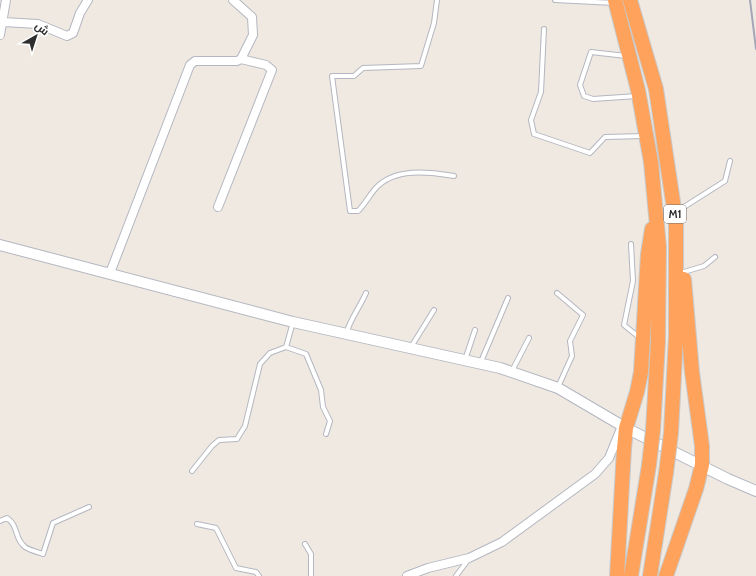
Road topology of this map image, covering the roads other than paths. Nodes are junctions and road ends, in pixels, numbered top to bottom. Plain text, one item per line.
1 (6, 0) edge
2 (88, 0) edge
3 (233, 0) edge
4 (437, 0) edge
5 (555, 0) edge
6 (621, 1) edge
7 (3, 22) junction
8 (544, 29) dead end
9 (0, 35) edge
10 (630, 57) junction
11 (241, 59) junction
12 (639, 96) junction
13 (646, 136) junction
14 (730, 161) dead end
15 (454, 176) dead end
16 (218, 207) dead end
17 (675, 217) junction
18 (656, 219) junction
19 (631, 244) dead end
20 (0, 245) edge
21 (715, 257) dead end
22 (684, 272) junction
23 (110, 273) junction
24 (366, 293) dead end
25 (556, 293) dead end
26 (508, 298) dead end
27 (434, 310) dead end
28 (293, 322) junction
29 (475, 330) dead end
30 (346, 334) junction
31 (529, 338) dead end
32 (642, 340) junction
33 (286, 347) junction
34 (410, 348) junction
35 (465, 360) junction
36 (480, 364) junction
37 (512, 372) junction
38 (558, 388) junction
39 (624, 427) junction
40 (326, 434) dead end
41 (702, 465) junction
42 (192, 471) dead end
43 (756, 491) edge
44 (89, 507) dead end
45 (0, 521) edge
46 (197, 524) dead end
47 (305, 544) dead end
48 (469, 558) junction
49 (259, 576) edge
50 (311, 576) edge
51 (407, 576) edge
52 (456, 576) edge
53 (617, 576) edge
54 (631, 576) edge
55 (650, 576) edge
56 (666, 576) edge

1 - 7 street
2 - 7 street
3 - 11 street
4 - 15 lane
5 - 6 lane
6 - 10 highway, M1
6 - 17 highway, M1
7 - 9 street
8 - 13 lane
10 - 12 highway, M1
10 - 12 lane
11 - 16 street
11 - 23 street
12 - 13 highway, M1
13 - 18 highway, M1
14 - 17 lane
17 - 22 highway
17 - 55 highway, M1, bridge
18 - 32 highway
18 - 54 highway, M1, bridge
19 - 32 lane
20 - 23 street
21 - 22 lane
22 - 41 highway
23 - 28 street
24 - 30 lane
25 - 38 lane
26 - 36 lane
27 - 34 lane
28 - 30 street
28 - 33 lane
29 - 35 lane
30 - 34 street
31 - 37 lane
32 - 39 highway
33 - 40 lane
33 - 42 lane
34 - 35 street
35 - 36 street
36 - 37 street
37 - 38 street
38 - 39 street
39 - 41 street
39 - 48 street
39 - 53 highway
41 - 43 street
41 - 56 highway
44 - 45 lane
46 - 49 lane
47 - 50 lane
48 - 51 street
48 - 52 lane

